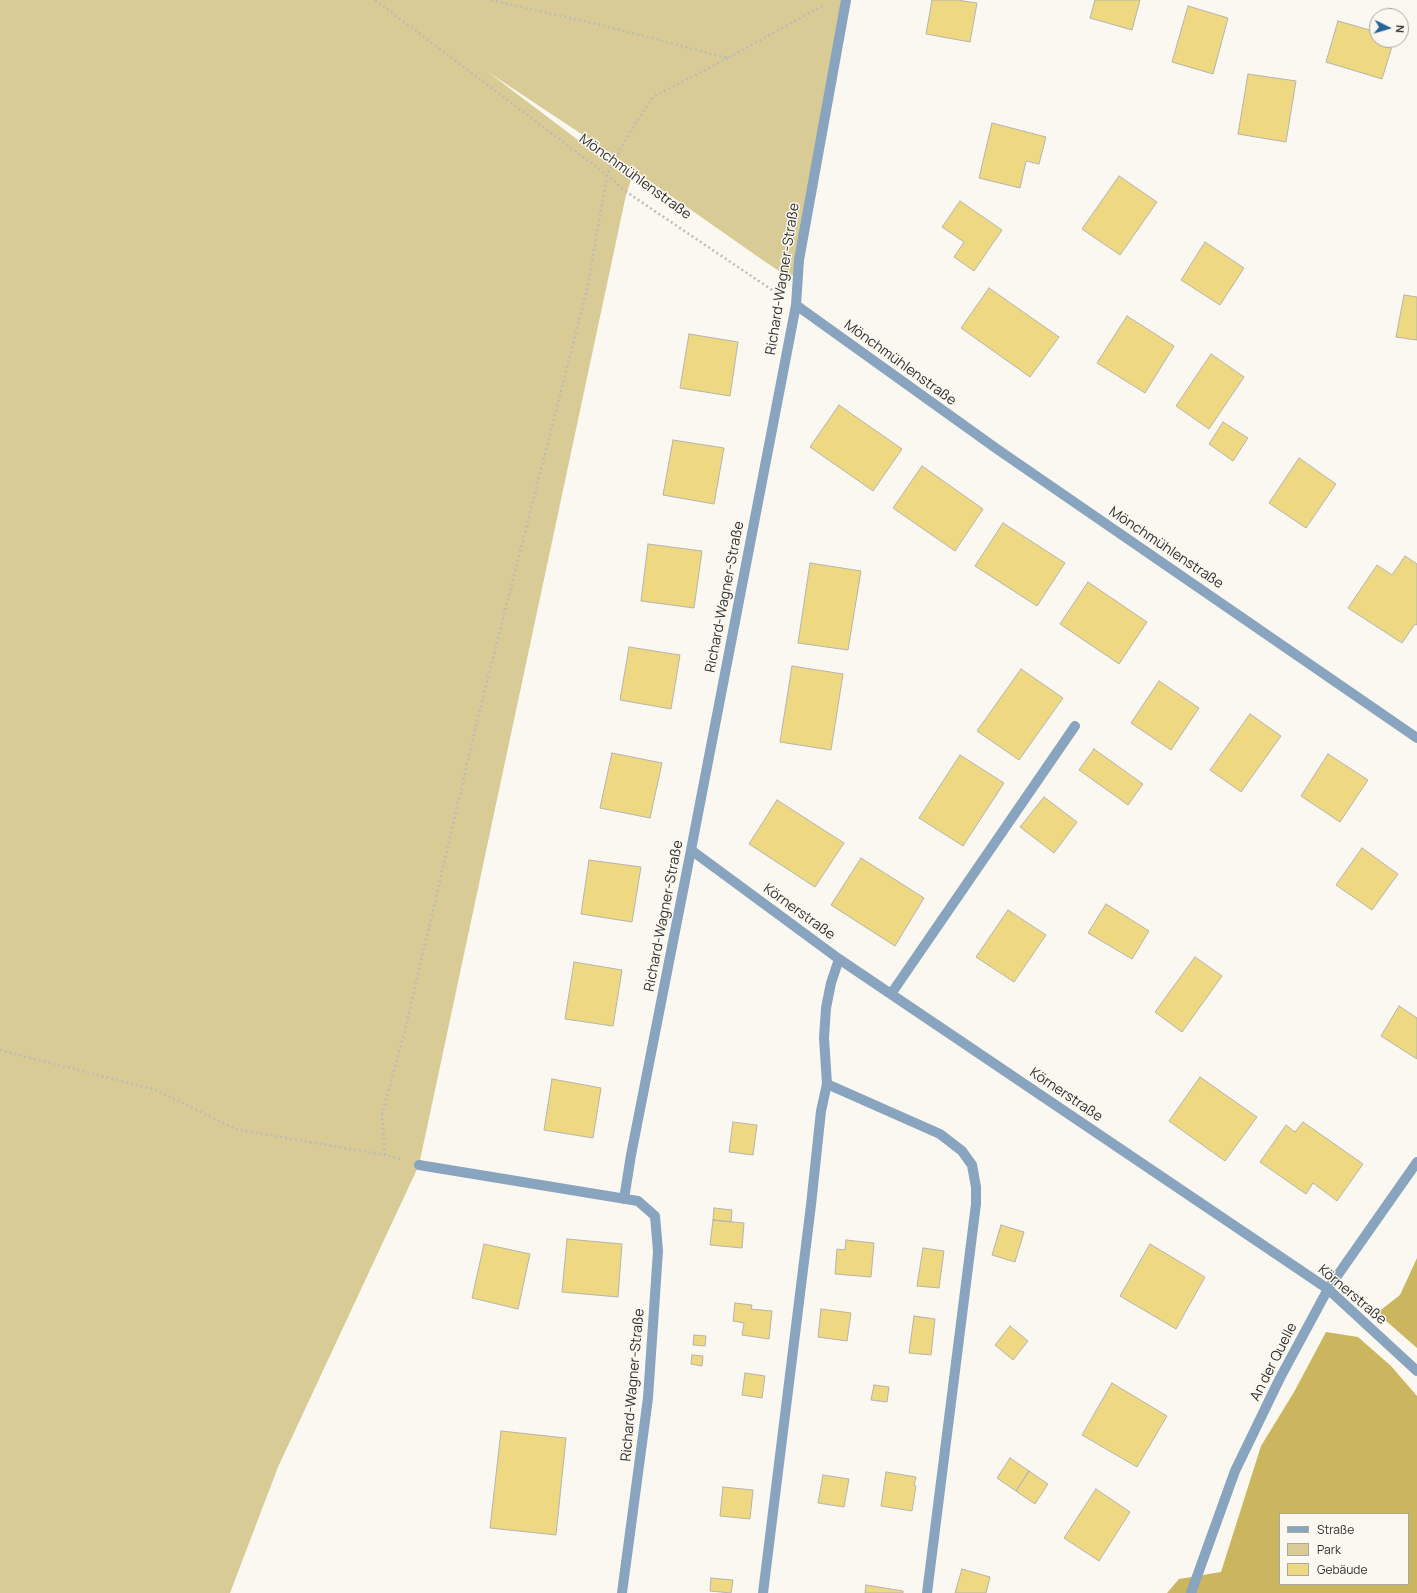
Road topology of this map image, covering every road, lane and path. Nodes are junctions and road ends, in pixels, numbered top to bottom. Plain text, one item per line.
1 (375, 0) edge
2 (492, 0) edge
3 (846, 0) edge
4 (825, 4) dead end
5 (728, 58) junction
6 (607, 175) junction
7 (796, 305) junction
8 (1075, 726) dead end
9 (1417, 738) edge
10 (691, 850) junction
11 (839, 959) junction
12 (891, 994) junction
13 (0, 1050) edge
14 (827, 1084) junction
15 (385, 1155) junction
16 (1417, 1162) edge
17 (419, 1165) joint
18 (624, 1199) junction
19 (1328, 1288) junction
20 (1417, 1371) edge
21 (622, 1593) edge
22 (763, 1593) edge
23 (927, 1593) edge
24 (1191, 1593) edge

1 - 6 path, Mönchmühlenstraße
2 - 5 path
3 - 7 street, Richard-Wagner-Straße
4 - 5 path
5 - 6 path
6 - 7 path, Mönchmühlenstraße
6 - 15 path
7 - 9 street, Mönchmühlenstraße
7 - 10 street, Richard-Wagner-Straße
8 - 12 street
10 - 11 street, Körnerstraße
10 - 18 street, Richard-Wagner-Straße
11 - 12 street, Körnerstraße
11 - 14 street
12 - 19 street, Körnerstraße
13 - 15 path
14 - 22 street
14 - 23 street
15 - 17 path
16 - 19 street, An der Quelle
17 - 18 street, Richard-Wagner-Straße
18 - 21 street, Richard-Wagner-Straße
19 - 20 street, Körnerstraße
19 - 24 street, An der Quelle

